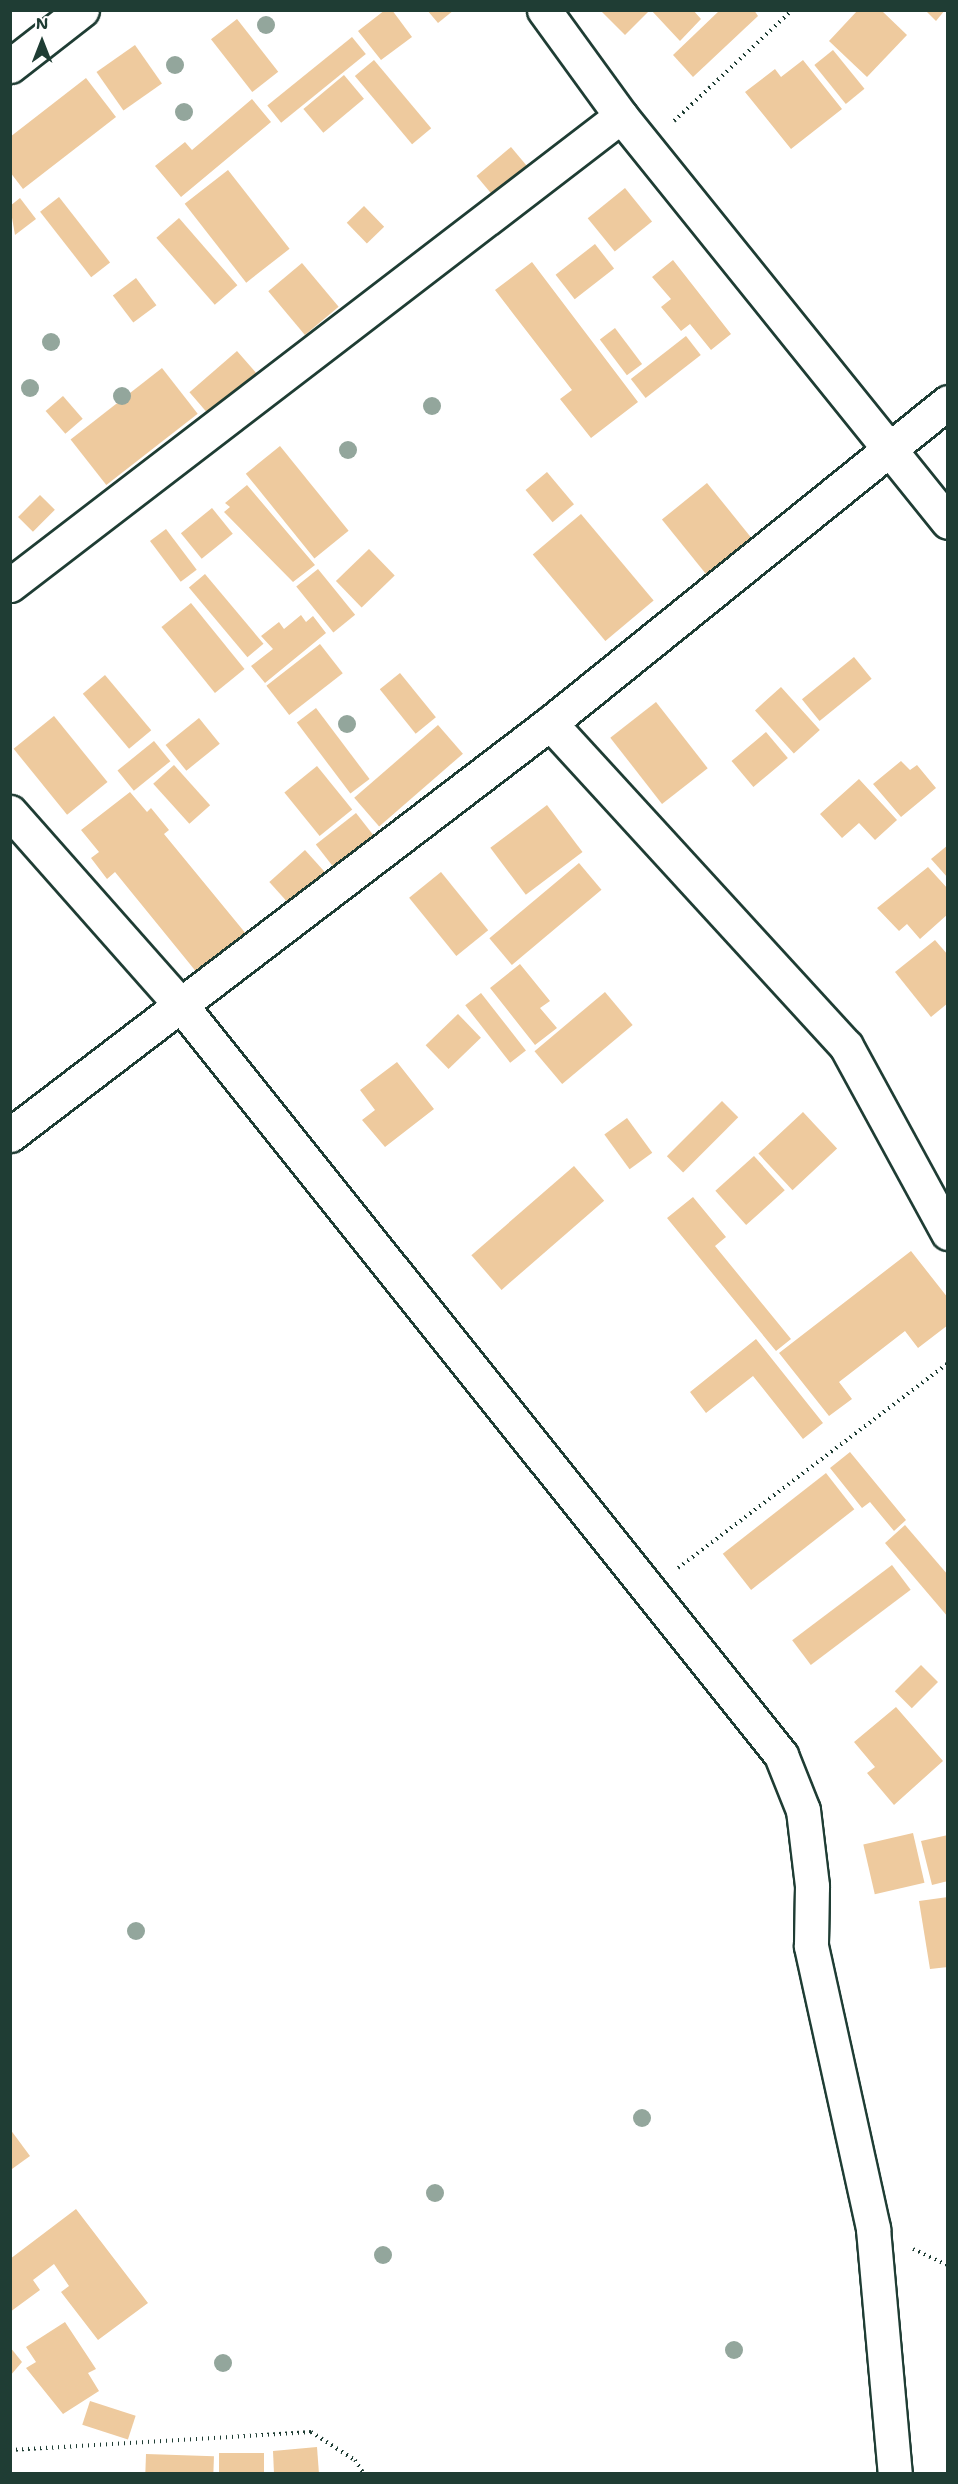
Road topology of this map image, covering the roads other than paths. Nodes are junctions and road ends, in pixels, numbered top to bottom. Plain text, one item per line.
1 (82, 10) edge
2 (544, 10) edge
3 (10, 66) edge
4 (621, 116) junction
5 (948, 402) edge
6 (890, 450) junction
7 (948, 522) edge
8 (10, 585) edge
9 (550, 723) junction
10 (10, 812) edge
11 (180, 1004) junction
12 (10, 1135) edge
13 (948, 1233) edge
14 (895, 2474) edge

1 - 3 street
2 - 4 street
4 - 6 street
4 - 8 street
5 - 6 street
6 - 7 street
6 - 9 street
9 - 11 street
9 - 13 street
10 - 11 street
11 - 12 street
11 - 14 street

